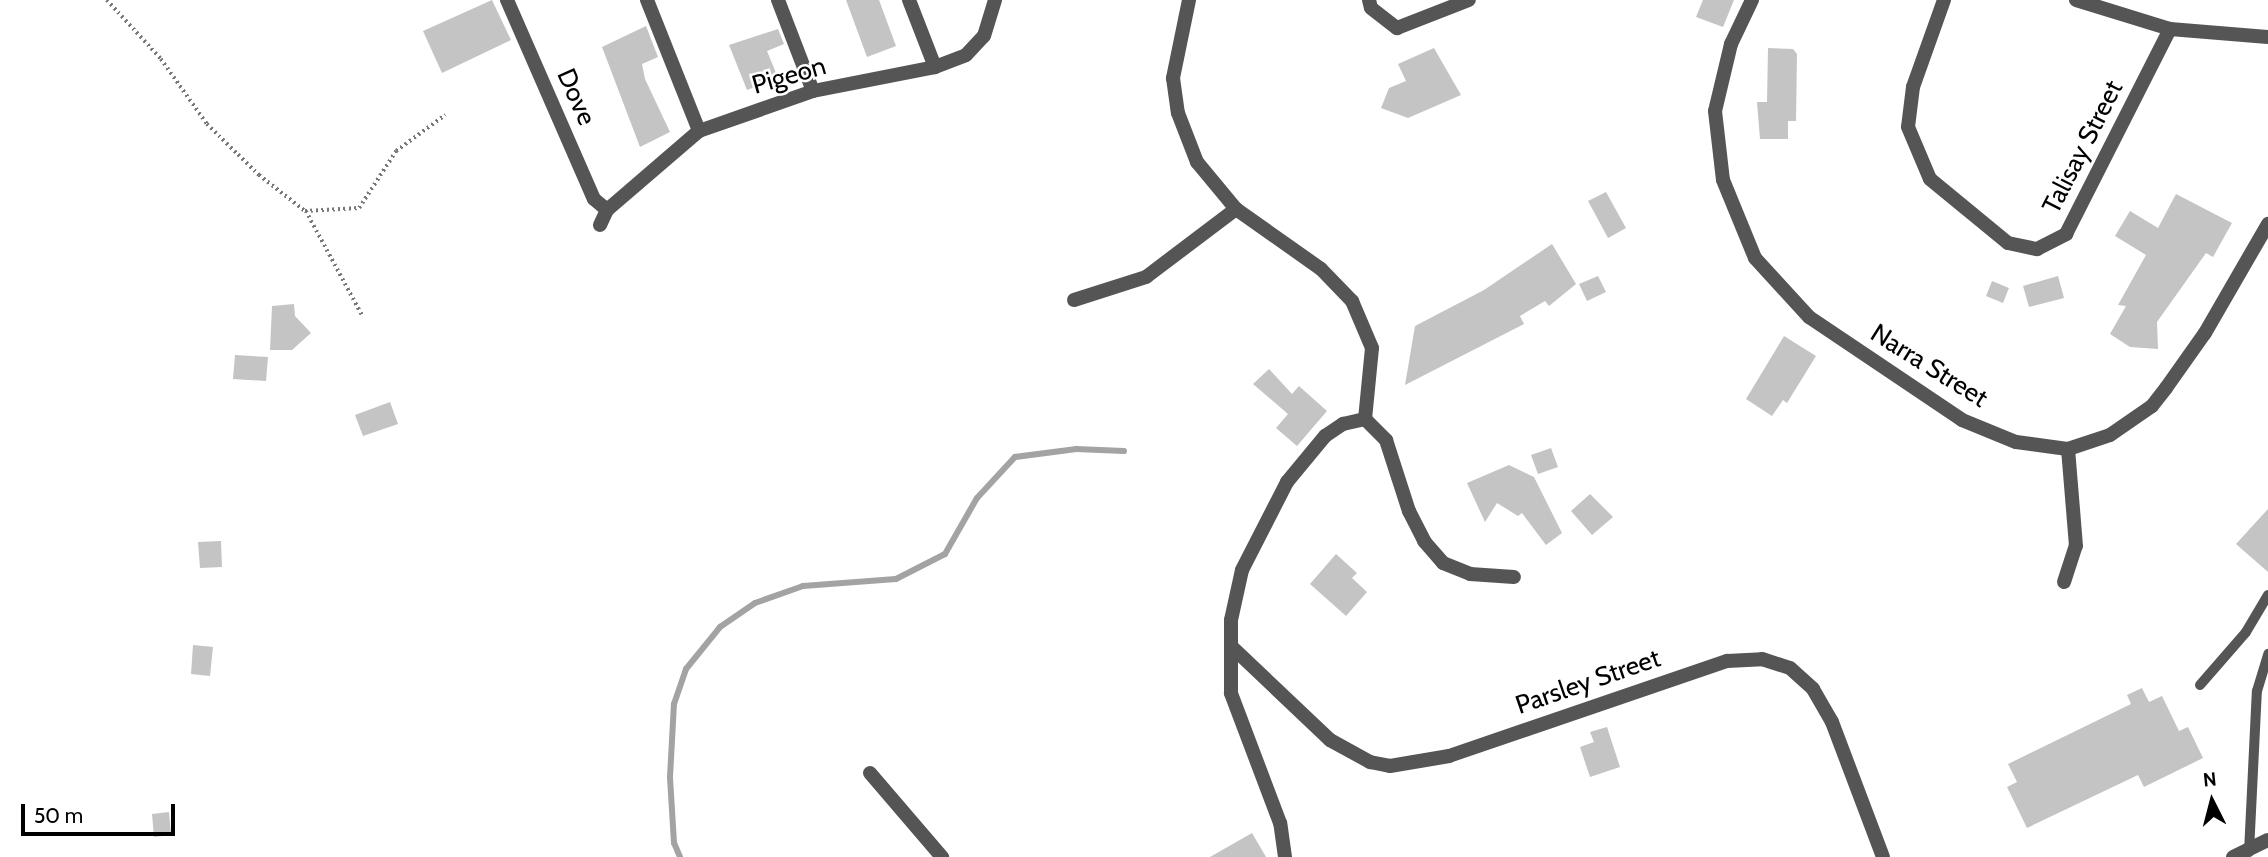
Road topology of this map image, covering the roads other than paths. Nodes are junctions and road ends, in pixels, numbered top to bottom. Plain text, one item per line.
1 (507, 0) edge
2 (647, 0) edge
3 (778, 0) edge
4 (909, 0) edge
5 (995, 0) edge
6 (1189, 0) edge
7 (1369, 0) edge
8 (1469, 0) edge
9 (1752, 0) edge
10 (1944, 0) edge
11 (2076, 0) edge
12 (2170, 29) junction
13 (2268, 37) edge
14 (936, 67) junction
15 (813, 91) junction
16 (699, 131) junction
17 (1236, 209) junction
18 (607, 210) junction
19 (2268, 223) edge
20 (600, 225) dead end
21 (1074, 300) dead end
22 (1365, 419) junction
23 (2068, 449) junction
24 (1514, 577) dead end
25 (2064, 582) dead end
26 (2268, 595) edge
27 (1232, 647) junction
28 (2268, 654) edge
29 (2200, 685) dead end
30 (870, 773) dead end
31 (2268, 840) edge
32 (2249, 852) junction
33 (942, 857) edge
34 (1285, 857) edge
35 (1883, 857) edge
36 (2232, 857) edge

1 - 18 street, Dove
2 - 16 street
3 - 15 street
4 - 14 street
5 - 14 street, Pigeon
6 - 17 street
7 - 8 street
9 - 23 street, Narra Street
10 - 12 street, Talisay Street
11 - 12 street
12 - 13 street
14 - 15 street, Pigeon
15 - 16 street, Pigeon
16 - 18 street, Pigeon
17 - 21 street
17 - 22 street
18 - 20 street, Pigeon
19 - 23 street, Narra Street
22 - 24 street
22 - 27 street
23 - 25 street
26 - 29 lane
27 - 34 street
27 - 35 street, Parsley Street
28 - 32 lane
30 - 33 street
31 - 32 street
32 - 36 street

